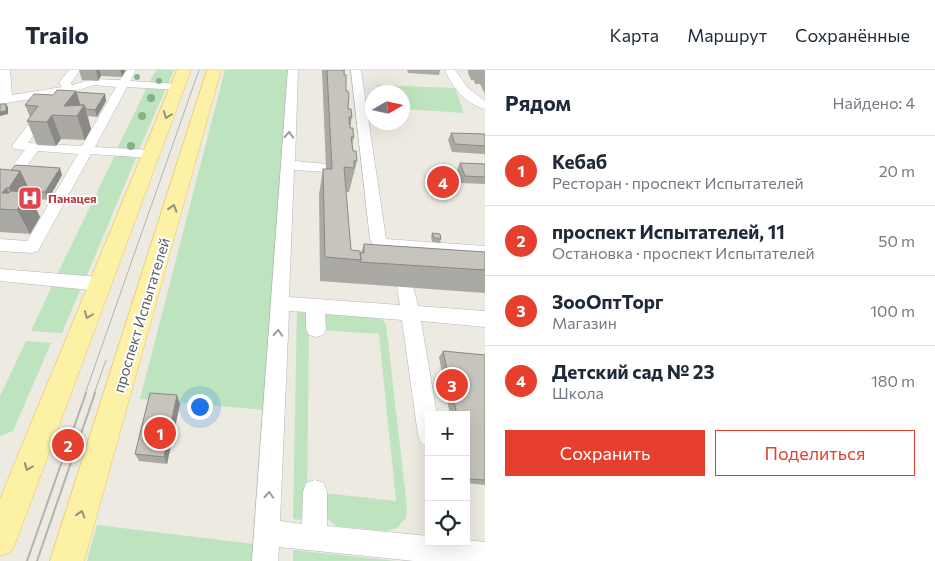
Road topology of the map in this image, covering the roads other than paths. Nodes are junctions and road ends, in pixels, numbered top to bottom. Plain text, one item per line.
1 (5, 70) edge
2 (75, 70) edge
3 (131, 70) edge
4 (214, 70) edge
5 (293, 70) edge
6 (356, 70) edge
7 (450, 70) edge
8 (181, 78) edge
9 (123, 84) junction
10 (69, 89) junction
11 (3, 100) edge
12 (485, 105) edge
13 (34, 148) junction
14 (85, 150) junction
15 (152, 154) junction
16 (287, 165) junction
17 (326, 168) edge
18 (354, 169) edge
19 (370, 170) junction
20 (0, 188) edge
21 (0, 245) edge
22 (485, 252) edge
23 (0, 275) edge
24 (100, 284) junction
25 (406, 287) edge
26 (280, 303) junction
27 (315, 305) junction
28 (410, 314) junction
29 (485, 319) edge
30 (316, 329) dead end
31 (425, 411) edge
32 (315, 492) dead end
33 (1, 532) edge
34 (266, 533) junction
35 (314, 538) junction
36 (446, 551) edge
37 (485, 555) edge
38 (67, 561) edge
39 (265, 561) edge

1 - 11 street
2 - 10 street
3 - 9 street
38 -> 4 main road, проспект Испытателей
16 -> 5 street
6 - 19 street
7 - 12 lane
8 - 9 street
8 -> 15 main road
9 - 10 street
9 - 14 street
10 - 11 street
10 - 13 street
13 - 14 street
13 - 20 street
14 - 15 street
14 - 21 street
15 - 24 main road
16 - 17 lane
16 - 26 street
18 - 19 street
19 - 22 street
23 - 24 street
24 -> 33 main road
25 - 28 street
26 - 27 street
34 -> 26 street
27 - 28 street
27 - 30 street
28 - 29 street
28 - 31 street
32 - 35 street
34 - 35 lane
34 - 39 street
35 - 36 lane
36 - 37 lane

